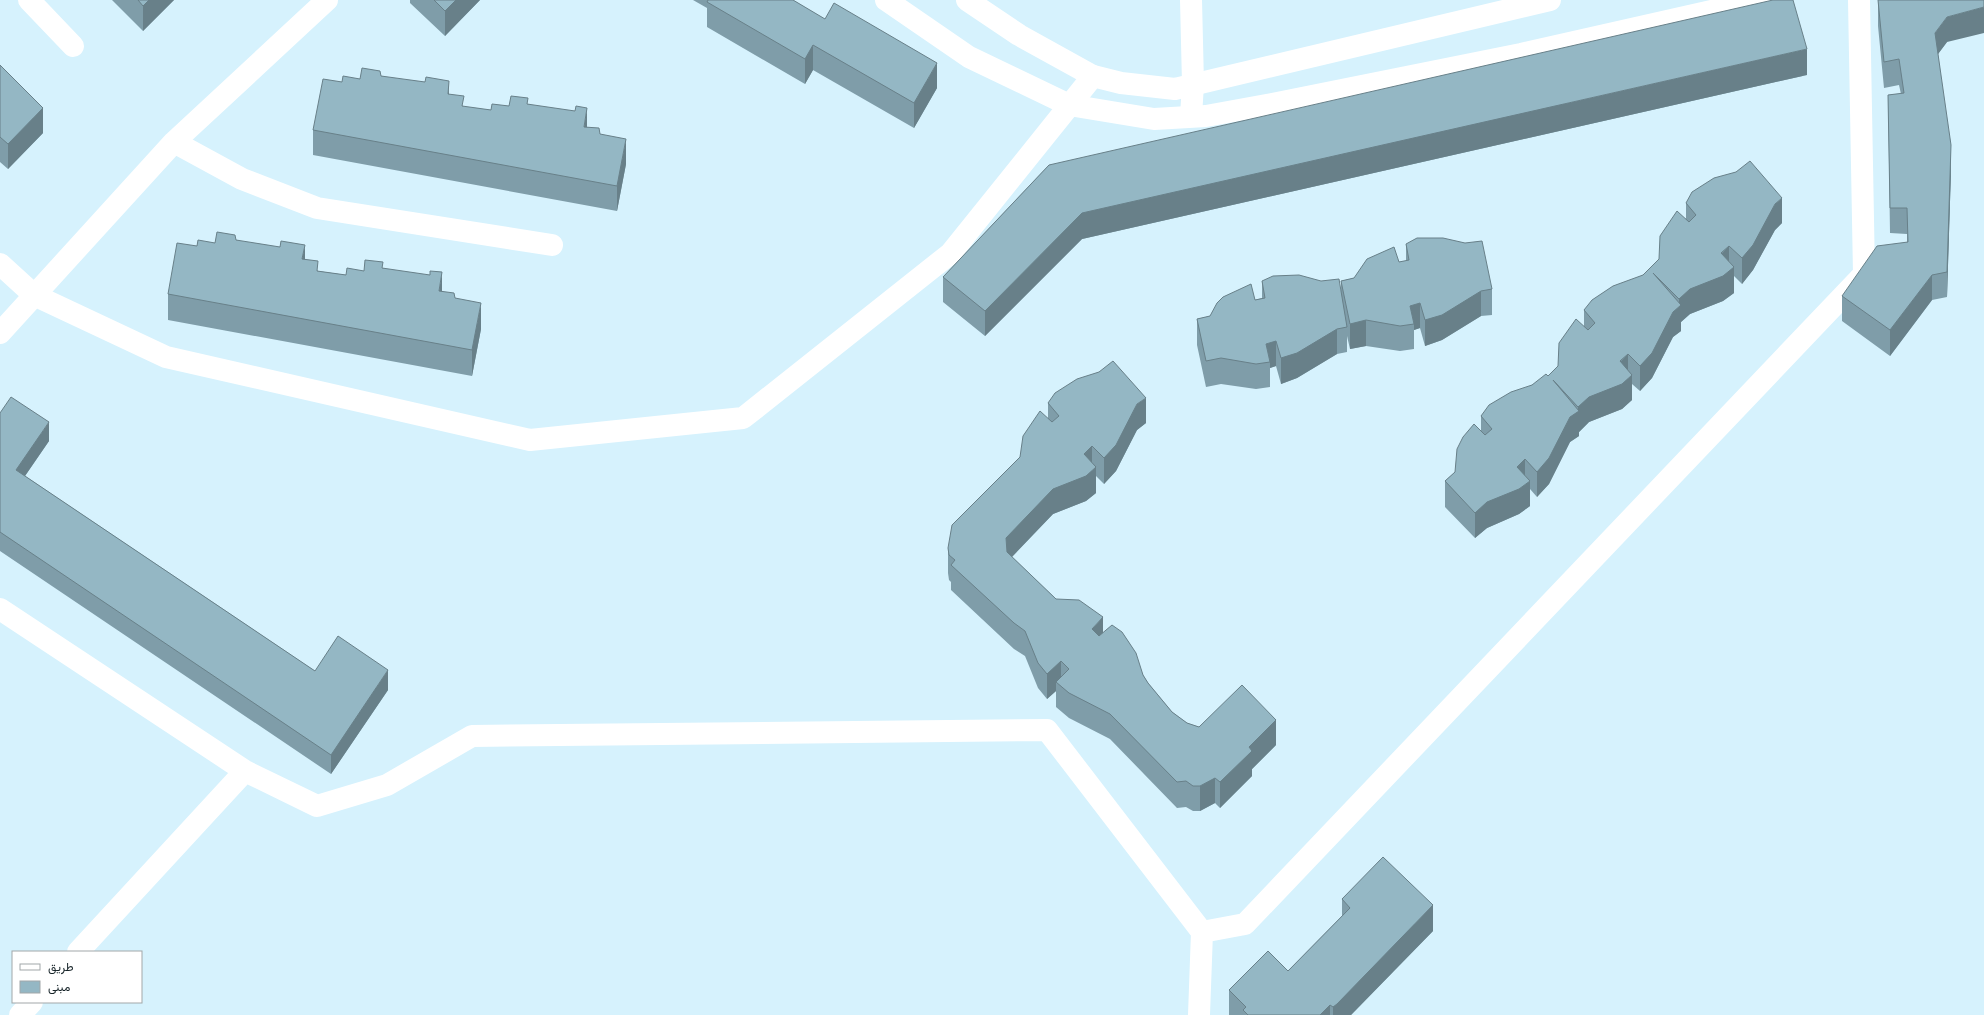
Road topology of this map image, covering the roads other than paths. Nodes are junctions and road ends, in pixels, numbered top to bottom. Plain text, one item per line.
1 (28, 0) edge
2 (327, 0) edge
3 (886, 0) edge
4 (967, 0) edge
5 (1191, 0) edge
6 (1550, 0) edge
7 (1760, 0) edge
8 (1859, 0) edge
9 (73, 46) dead end
10 (1093, 76) junction
11 (1193, 84) junction
12 (1069, 105) junction
13 (1191, 116) junction
14 (174, 142) junction
15 (552, 245) dead end
16 (0, 264) edge
17 (34, 295) junction
18 (0, 333) edge
19 (0, 609) edge
20 (245, 771) junction
21 (1202, 932) junction
22 (79, 951) edge
23 (31, 1003) edge
24 (20, 1015) edge
25 (1199, 1015) edge

1 - 9 street
2 - 14 street
3 - 12 street
4 - 10 street
5 - 11 street
6 - 11 street
7 - 13 street
8 - 21 street
10 - 11 street
10 - 12 street
11 - 13 street
12 - 13 street
12 - 17 street
14 - 15 street
14 - 17 street
16 - 17 street
17 - 18 street
19 - 20 street
20 - 21 street
20 - 22 street
21 - 25 street
23 - 24 street

